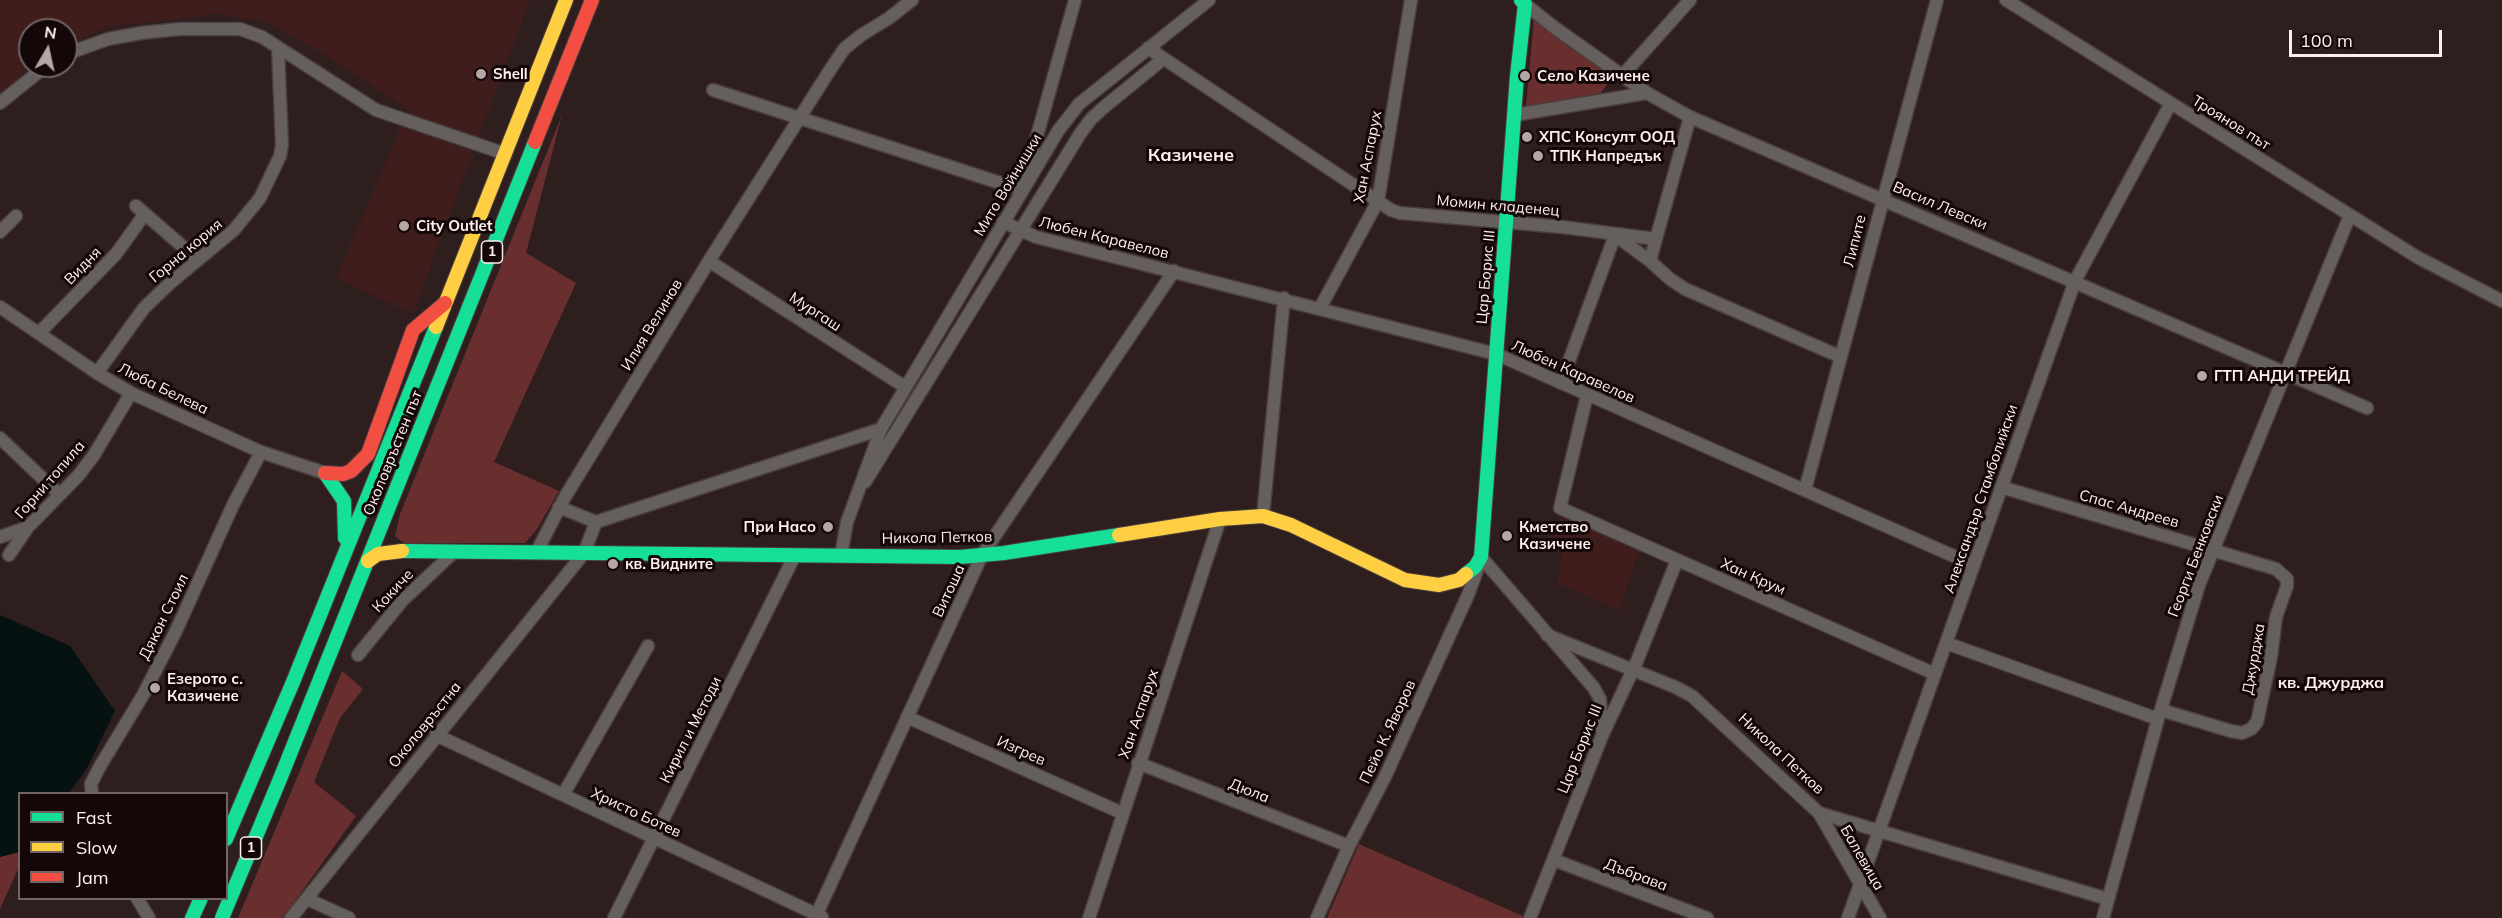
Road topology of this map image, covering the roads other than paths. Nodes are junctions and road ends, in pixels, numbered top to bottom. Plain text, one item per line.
1 (566, 0) edge
2 (592, 0) edge
3 (912, 0) edge
4 (1074, 0) edge
5 (1209, 0) edge
6 (1411, 0) edge
7 (1690, 0) edge
8 (1937, 0) edge
9 (2006, 0) edge
10 (1524, 1) edge
11 (278, 48) junction
12 (1148, 48) junction
13 (78, 50) edge
14 (1163, 59) junction
15 (1622, 76) junction
16 (31, 78) edge
17 (713, 90) dead end
18 (1647, 93) junction
19 (0, 103) edge
20 (2171, 103) junction
21 (1514, 115) junction
22 (799, 117) junction
23 (1690, 117) junction
24 (506, 154) junction
25 (1022, 190) junction
26 (1882, 199) junction
27 (1378, 201) junction
28 (2350, 215) junction
29 (16, 216) dead end
30 (1003, 222) junction
31 (1507, 222) junction
32 (1022, 231) junction
33 (0, 232) edge
34 (1615, 235) junction
35 (1656, 239) junction
36 (197, 260) junction
37 (709, 261) junction
38 (1650, 261) junction
39 (1174, 271) junction
40 (2075, 281) junction
41 (1284, 298) junction
42 (2502, 301) edge
43 (446, 302) junction
44 (0, 307) edge
45 (1320, 308) junction
46 (39, 333) junction
47 (1496, 354) junction
48 (1841, 357) junction
49 (2286, 372) junction
50 (97, 373) junction
51 (1561, 383) junction
52 (905, 387) junction
53 (131, 393) junction
54 (1587, 394) junction
55 (2367, 408) dead end
56 (881, 429) junction
57 (0, 438) edge
58 (261, 452) junction
59 (325, 473) junction
60 (2001, 487) junction
61 (1805, 490) junction
62 (59, 494) junction
63 (856, 496) junction
64 (559, 507) junction
65 (1263, 516) junction
66 (1220, 519) junction
67 (596, 522) junction
68 (382, 524) junction
69 (28, 527) junction
70 (0, 537) edge
71 (2212, 549) junction
72 (402, 551) junction
73 (454, 552) junction
74 (344, 553) junction
75 (536, 553) junction
76 (584, 553) junction
77 (9, 555) dead end
78 (795, 555) junction
79 (841, 555) junction
80 (982, 555) junction
81 (1481, 557) junction
82 (1677, 560) junction
83 (368, 561) junction
84 (1974, 565) junction
85 (2282, 573) joint
86 (1547, 635) junction
87 (1946, 644) junction
88 (648, 646) dead end
89 (358, 655) dead end
90 (1633, 669) junction
91 (1935, 674) junction
92 (2160, 715) junction
93 (907, 717) junction
94 (436, 735) junction
95 (1602, 736) junction
96 (1138, 763) junction
97 (92, 792) edge
98 (563, 795) junction
99 (1122, 813) junction
100 (1819, 813) junction
101 (1879, 830) junction
102 (228, 834) edge
103 (654, 838) junction
104 (1349, 846) junction
105 (1554, 860) junction
106 (1860, 885) junction
107 (307, 899) junction
108 (2108, 899) junction
109 (138, 900) edge
110 (200, 900) edge
111 (818, 917) edge
112 (148, 918) edge
113 (192, 918) edge
114 (222, 918) edge
115 (291, 918) edge
116 (349, 918) edge
117 (614, 918) edge
118 (1089, 918) edge
119 (1317, 918) edge
120 (1530, 918) edge
121 (1707, 918) edge
122 (1848, 918) edge
123 (1880, 918) edge
124 (2103, 918) edge

1 - 24 main road, Околовръстен път / 1
2 - 68 main road, Околовръстен път / 1
3 - 22 street, Илия Велинов
4 - 25 street
5 - 12 street, Мито Войнишки
6 - 27 street, Хан Аспарух
7 - 15 street
8 - 26 street, Липите
9 - 20 street, Троянов път
10 - 15 street, Васил Левски
10 - 21 main road, Цар Борис III
11 - 13 street
11 - 24 street
11 - 36 street, Горна кория
12 - 14 street, Момин кладенец
12 - 25 street, Мито Войнишки
14 - 27 street, Момин кладенец
14 - 32 street, Мито Войнишки
15 - 18 street, Васил Левски
16 - 19 street
17 - 22 street
18 - 21 street
18 - 23 street, Васил Левски
20 - 28 street, Троянов път
20 - 40 street, Александър Стамболийски
21 - 31 main road, Цар Борис III
22 - 25 street
22 - 37 street, Илия Велинов
23 - 26 street, Васил Левски
23 - 35 street
24 - 43 main road, Околовръстен път / 1
25 - 30 street, Мито Войнишки
26 - 40 street, Васил Левски
26 - 48 street, Липите
27 - 31 street, Момин кладенец
27 - 45 street, Хан Аспарух
28 - 42 street, Троянов път
28 - 49 street, Георги Бенковски
29 - 33 street
30 - 32 street, Любен Каравелов
30 - 52 street, Мито Войнишки
31 - 34 street, Момин кладенец
31 - 47 main road, Цар Борис III
32 - 39 street, Любен Каравелов
32 - 63 street, Мито Войнишки
34 - 35 street, Момин кладенец
34 - 38 street
34 - 51 street
35 - 38 street
36 - 46 street, Видня
36 - 50 street, Горна кория
37 - 52 street, Мургаш
37 - 64 street, Илия Велинов
38 - 48 street
39 - 41 street, Любен Каравелов
39 - 80 street, Витоша
40 - 49 street, Васил Левски
40 - 60 street, Александър Стамболийски
41 - 45 street, Любен Каравелов
41 - 65 street
43 - 59 main road
43 - 74 main road, Околовръстен път / 1
44 - 46 street, Люба Белева
45 - 47 street, Любен Каравелов
46 - 50 street, Люба Белева
47 - 51 street, Любен Каравелов
47 - 81 main road, Цар Борис III
48 - 61 street, Липите
49 - 55 street, Васил Левски
49 - 71 street, Георги Бенковски
50 - 53 street, Люба Белева
51 - 54 street, Любен Каравелов
52 - 56 street, Мито Войнишки
53 - 58 street, Люба Белева
53 - 62 street, Горни топила
54 - 61 street, Любен Каравелов
54 - 82 street, Хан Крум
56 - 63 street, Мито Войнишки
56 - 67 street
57 - 62 street
58 - 59 street, Люба Белева
58 - 97 street, Дякон Стоил
59 - 74 main road
60 - 71 street, Спас Андреев
60 - 84 street, Александър Стамболийски
61 - 84 street, Любен Каравелов
62 - 69 street, Горни топила
63 - 79 street, Мито Войнишки
64 - 67 street
64 - 75 street, Илия Велинов
65 - 66 main road, Никола Петков
65 - 81 main road, Никола Петков
66 - 80 main road, Никола Петков
66 - 96 street, Хан Аспарух
67 - 76 street
68 - 72 main road
68 - 83 main road, Околовръстен път / 1
69 - 70 street
69 - 77 street, Горни топила
71 - 85 street, Спас Андреев
71 - 92 street, Георги Бенковски
72 - 73 main road, Никола Петков
72 - 83 main road, Никола Петков
73 - 75 main road, Никола Петков
73 - 89 street, Кокиче
74 - 102 main road, Околовръстен път / 1
75 - 76 main road, Никола Петков
76 - 78 main road, Никола Петков
76 - 94 street, Околовръстна
78 - 79 main road, Никола Петков
78 - 103 street, Кирил и Методи
79 - 80 main road, Никола Петков
80 - 93 street, Витоша
81 - 86 street
81 - 104 street, Пейо К. Яворов
82 - 90 street, Цар Борис III
82 - 91 street, Хан Крум
83 - 114 main road, Околовръстен път / 1
84 - 87 street, Александър Стамболийски
85 - 92 street, Джурджа
86 - 90 street, Никола Петков
86 - 95 street
87 - 91 street, Александър Стамболийски
87 - 92 street
88 - 98 street
90 - 95 street, Цар Борис III
90 - 100 street, Никола Петков
91 - 101 street, Александър Стамболийски
92 - 108 street, Георги Бенковски
93 - 99 street, Изгрев
93 - 111 street, Витоша
94 - 98 street, Христо Ботев
94 - 107 street, Околовръстна
95 - 105 street, Цар Борис III
96 - 99 street, Хан Аспарух
96 - 104 street, Дюла
98 - 103 street, Христо Ботев
99 - 118 street, Хан Аспарух
100 - 101 street, Никола Петков
100 - 106 street, Балевица
101 - 106 street, Александър Стамболийски
101 - 108 street, Никола Петков
103 - 111 street, Христо Ботев
103 - 117 street, Кирил и Методи
104 - 119 street, Пейо К. Яворов
105 - 120 street, Цар Борис III
105 - 121 street, Дъбрава
106 - 122 street, Александър Стамболийски
106 - 123 street, Балевица
107 - 115 street, Околовръстна
107 - 116 street
108 - 124 street, Георги Бенковски
109 - 112 street
110 - 113 main road

